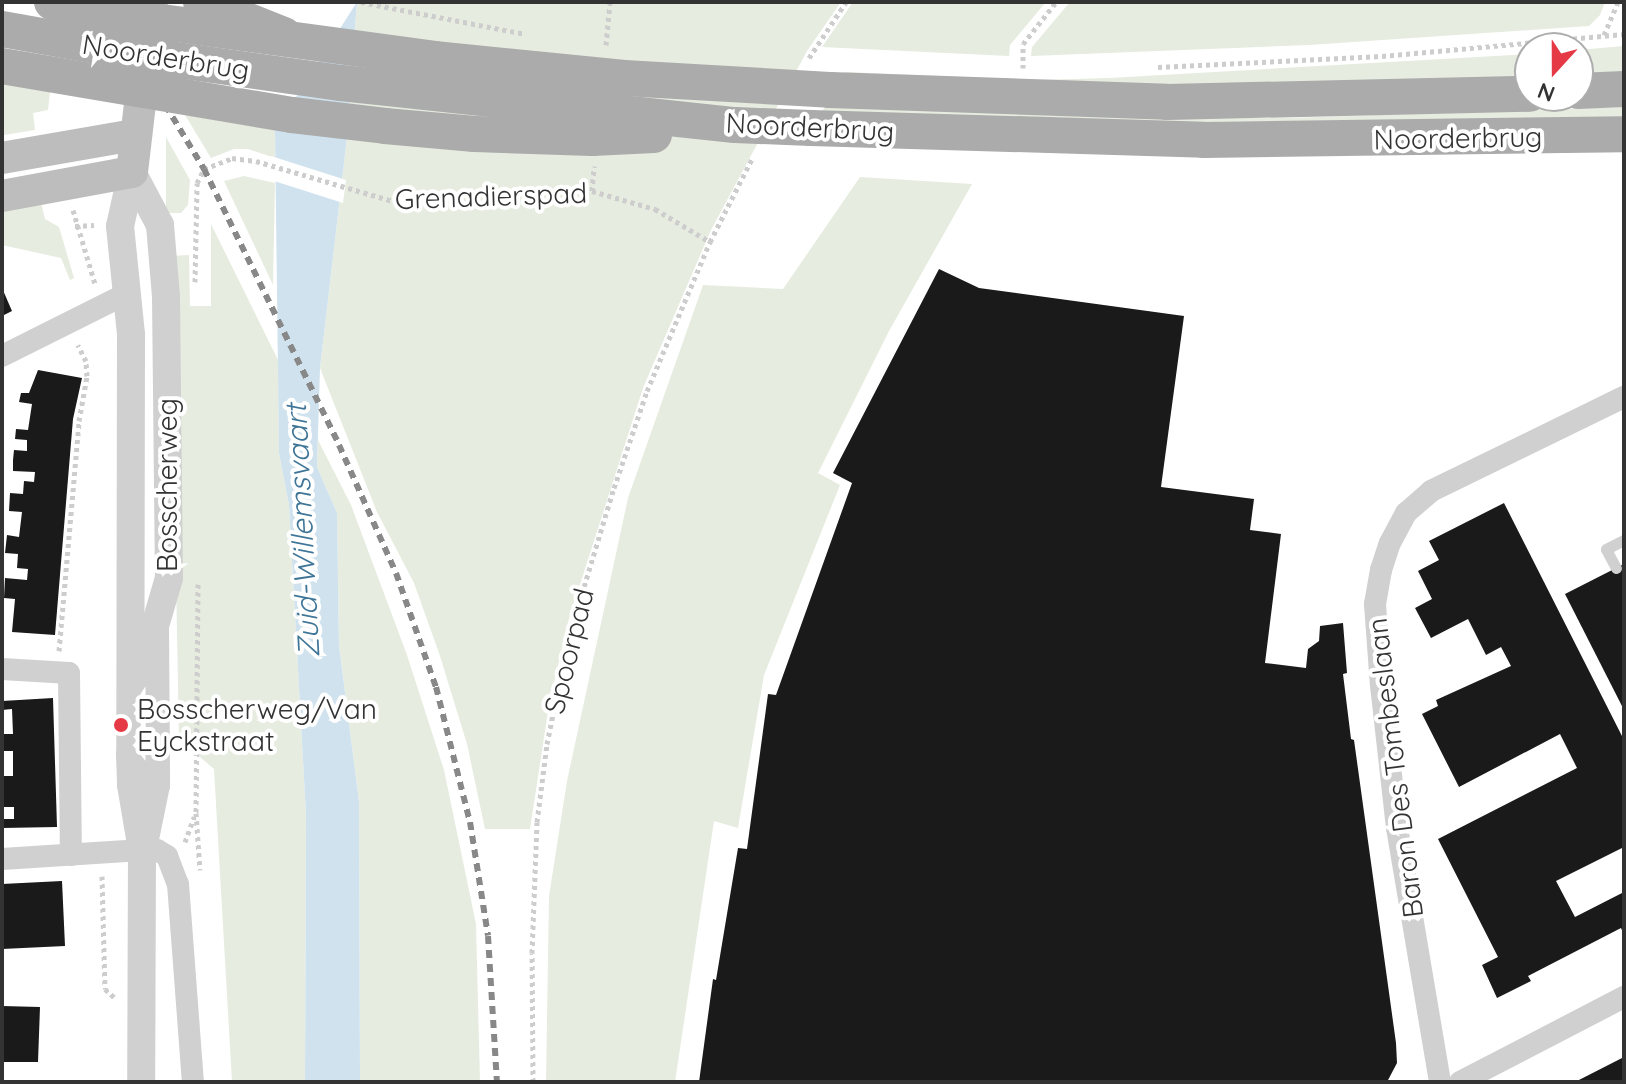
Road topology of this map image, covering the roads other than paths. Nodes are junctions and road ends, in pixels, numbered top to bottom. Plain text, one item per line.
1 (52, 2) edge
2 (152, 2) edge
3 (201, 2) edge
4 (2, 29) edge
5 (299, 42) junction
6 (2, 66) edge
7 (1624, 89) edge
8 (1594, 90) edge
9 (1514, 94) edge
10 (735, 125) junction
11 (1624, 134) edge
12 (134, 135) junction
13 (2, 158) edge
14 (132, 172) junction
15 (2, 196) edge
16 (128, 293) junction
17 (2, 356) edge
18 (1624, 397) edge
19 (1624, 540) edge
20 (1616, 568) dead end
21 (2, 669) edge
22 (142, 850) junction
23 (71, 855) junction
24 (2, 859) edge
25 (1624, 997) edge
26 (141, 1082) edge
27 (193, 1082) edge
28 (1440, 1082) edge
29 (1460, 1082) edge

1 - 5 main road, Noorderbrug, bridge
2 - 12 main road, Bosscherweg
3 - 5 main road, bridge
4 - 10 main road, Noorderbrug, bridge
5 - 9 main road, Noorderbrug, bridge
6 - 10 main road, bridge
7 - 8 main road
10 - 11 main road, Noorderbrug, bridge
12 - 13 main road
12 - 14 main road, Bosscherweg
14 - 15 main road
14 - 16 street, Bosscherweg
14 - 22 street, Bosscherweg
16 - 17 street
16 - 22 street, Bosscherweg
18 - 28 street, Baron Des Tombeslaan
19 - 20 lane
21 - 23 street
22 - 23 street
22 - 26 street, Bosscherweg
22 - 27 street
23 - 24 street
25 - 29 street

